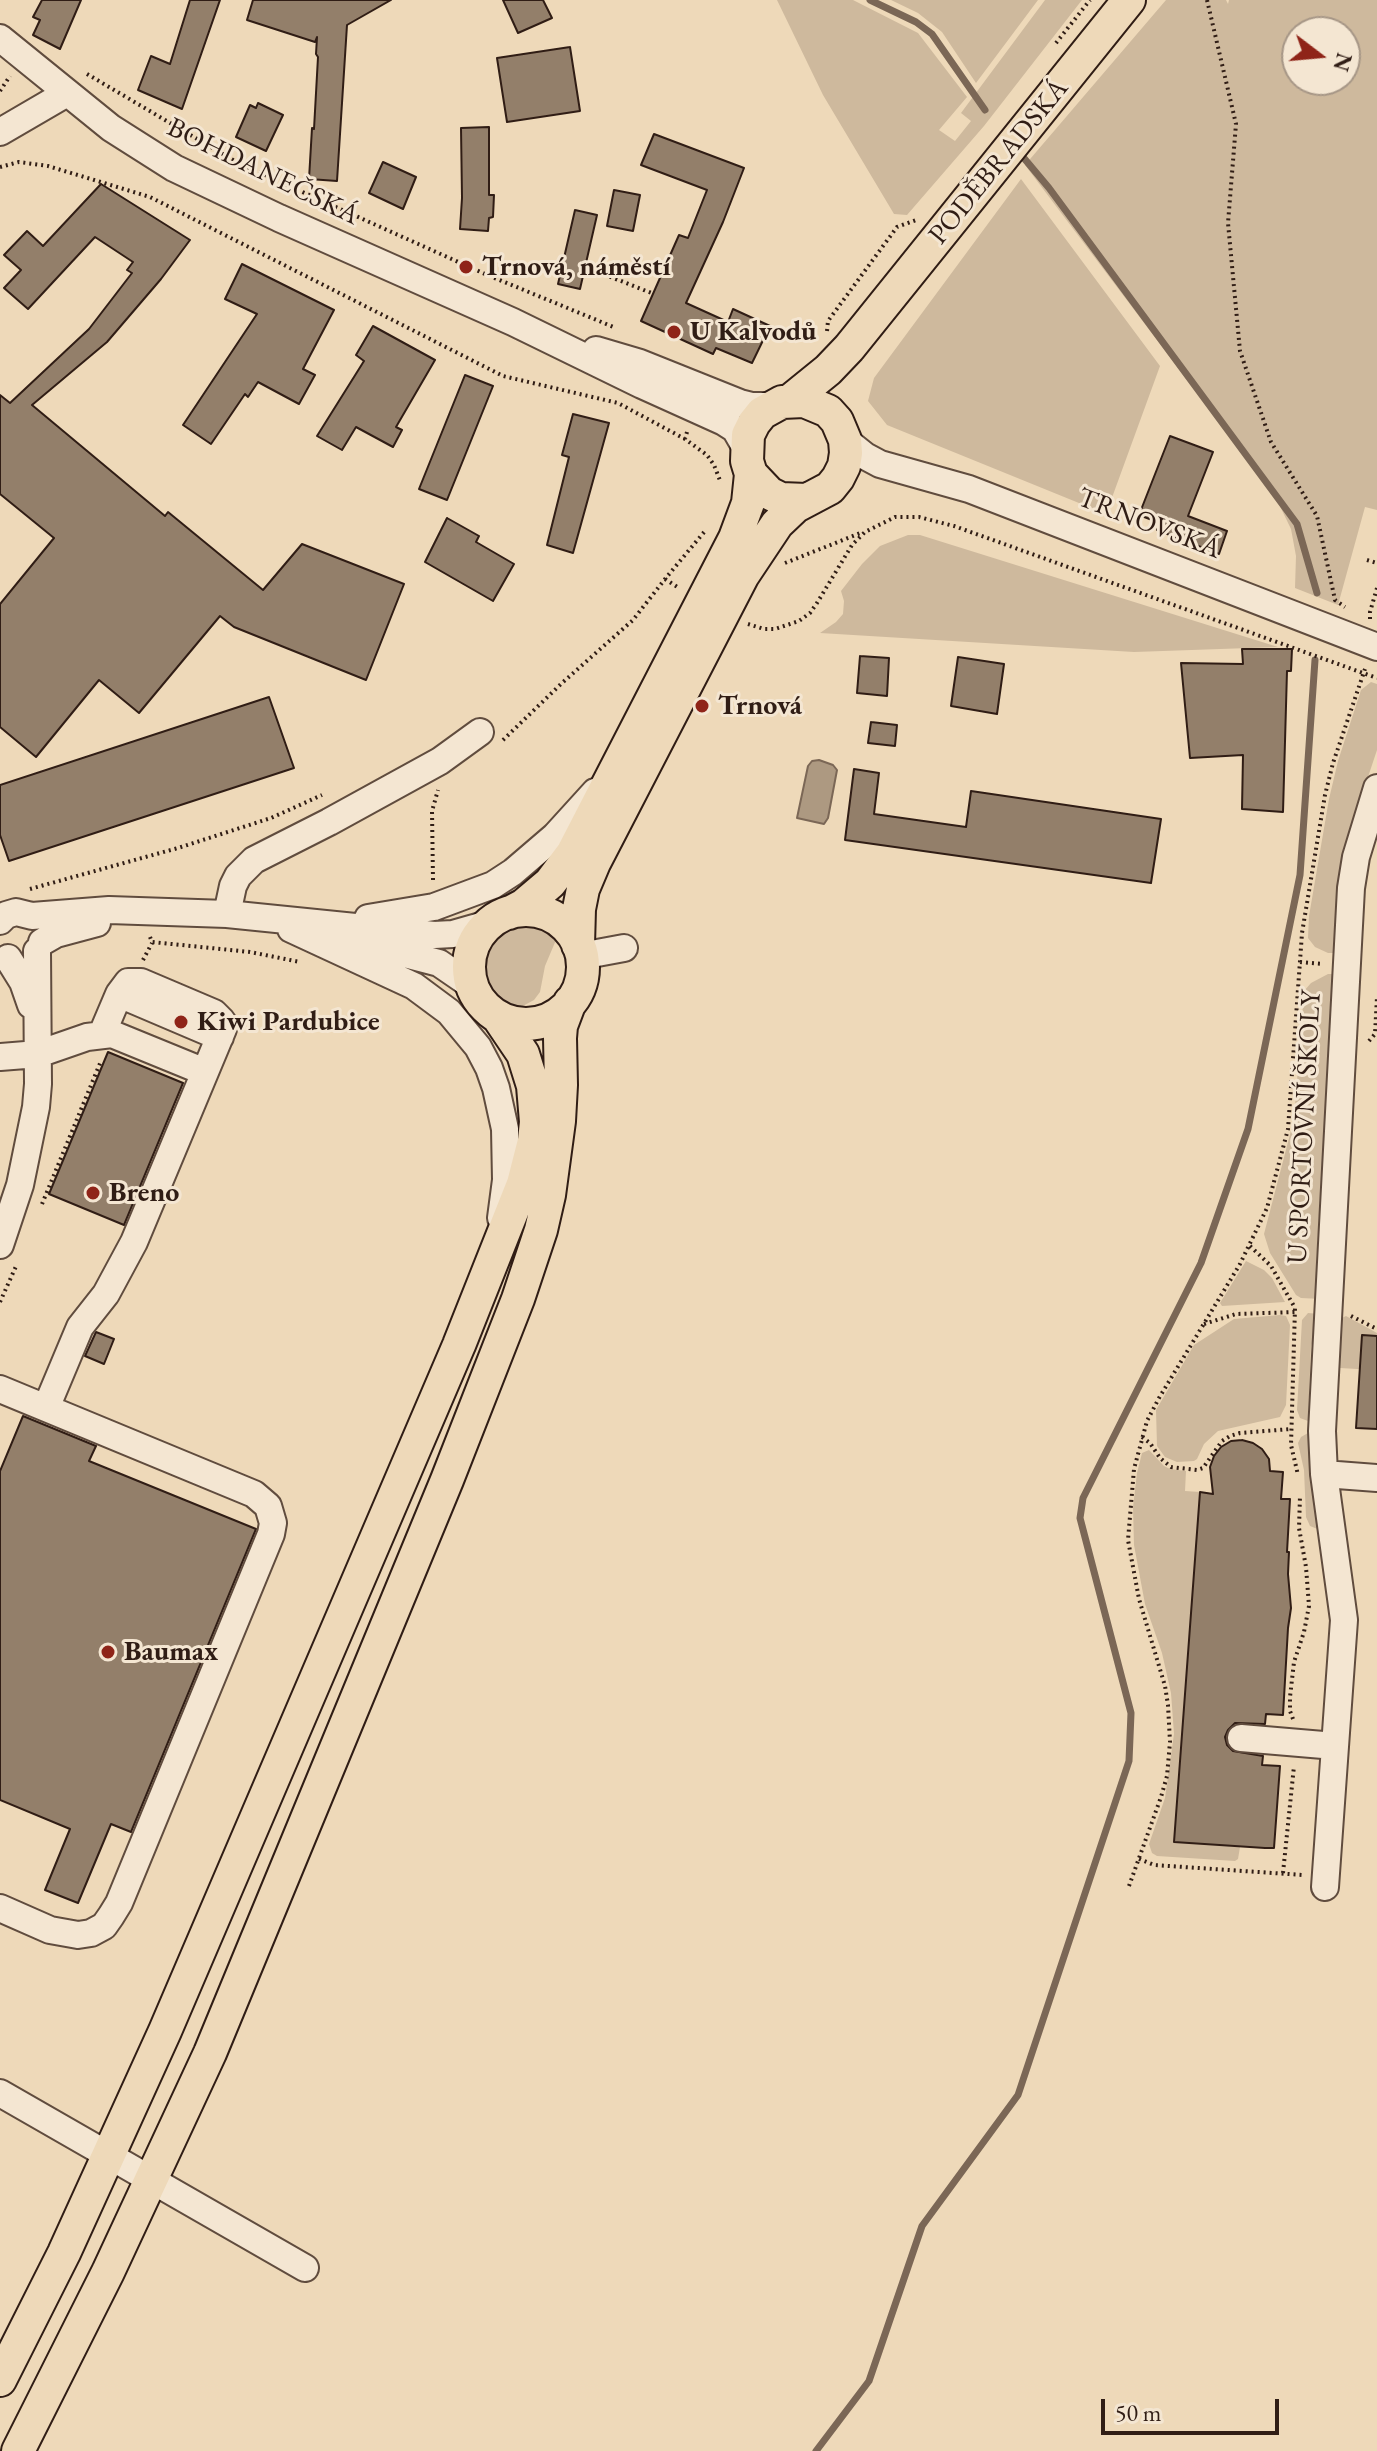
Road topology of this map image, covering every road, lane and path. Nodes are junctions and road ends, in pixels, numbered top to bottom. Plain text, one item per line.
1 (1090, 0) edge
2 (1129, 0) edge
3 (1207, 0) edge
4 (0, 38) edge
5 (1051, 49) dead end
6 (82, 71) dead end
7 (67, 93) junction
8 (0, 132) edge
9 (0, 167) edge
10 (917, 219) dead end
11 (593, 270) dead end
12 (654, 294) dead end
13 (513, 322) junction
14 (868, 324) junction
15 (619, 329) dead end
16 (826, 333) dead end
17 (782, 403) junction
18 (695, 408) junction
19 (841, 430) junction
20 (685, 439) junction
21 (749, 461) junction
22 (896, 469) junction
23 (838, 478) junction
24 (722, 488) dead end
25 (807, 500) junction
26 (712, 524) dead end
27 (865, 532) junction
28 (1367, 560) dead end
29 (1377, 563) edge
30 (782, 564) dead end
31 (665, 579) junction
32 (1377, 588) edge
33 (684, 592) dead end
34 (1351, 611) dead end
35 (742, 621) dead end
36 (1374, 635) edge
37 (1363, 673) junction
38 (1377, 678) edge
39 (480, 732) joint
40 (627, 746) junction
41 (1377, 788) edge
42 (324, 794) dead end
43 (29, 889) dead end
44 (143, 912) junction
45 (227, 914) junction
46 (32, 916) junction
47 (498, 918) junction
48 (270, 919) junction
49 (0, 921) edge
50 (152, 942) dead end
51 (40, 946) junction
52 (624, 948) dead end
53 (580, 950) junction
54 (4, 955) edge
55 (471, 985) junction
56 (126, 987) junction
57 (570, 1002) junction
58 (498, 1017) junction
59 (107, 1034) junction
60 (38, 1054) junction
61 (0, 1057) edge
62 (205, 1072) junction
63 (40, 1208) dead end
64 (1250, 1246) junction
65 (8, 1254) edge
66 (492, 1265) junction
67 (0, 1302) edge
68 (1295, 1312) junction
69 (1202, 1325) junction
70 (0, 1389) edge
71 (46, 1408) junction
72 (1292, 1429) junction
73 (1142, 1437) junction
74 (1324, 1474) junction
75 (1377, 1478) edge
76 (1241, 1738) dead end
77 (1298, 1743) junction
78 (1335, 1746) junction
79 (1139, 1859) junction
80 (1283, 1873) junction
81 (1325, 1882) joint
82 (1129, 1886) dead end
83 (0, 1908) edge
84 (0, 2093) edge
85 (109, 2156) junction
86 (151, 2180) junction
87 (305, 2268) dead end
88 (0, 2380) edge
89 (18, 2451) edge

1 - 5 path
2 - 14 main road, PODĚBRADSKÁ
3 - 34 path
4 - 7 street, BOHDANEČSKÁ
6 - 15 path
7 - 8 street
7 - 13 street, BOHDANEČSKÁ
9 - 20 path
10 - 16 path
11 - 12 path
13 - 17 street, BOHDANEČSKÁ
13 - 18 street, BOHDANEČSKÁ
14 - 17 main road, PODĚBRADSKÁ
14 - 19 main road, PODĚBRADSKÁ
17 - 19 main road
17 - 21 main road
18 - 20 path
18 - 21 street, BOHDANEČSKÁ
19 - 22 street, TRNOVSKÁ
19 - 23 main road
20 - 24 path
21 - 25 main road
21 - 40 main road
22 - 23 street, TRNOVSKÁ
22 - 36 street, TRNOVSKÁ
23 - 25 main road
25 - 53 main road
26 - 31 path
27 - 30 path
27 - 35 path
27 - 37 path
28 - 29 path
31 - 33 path
31 - 39 path
32 - 36 path
37 - 38 path
37 - 64 path
39 - 45 street
40 - 47 main road
40 - 48 street
41 - 74 street, U SPORTOVNÍ ŠKOLY
42 - 43 path
44 - 45 street
44 - 46 street
44 - 51 street
45 - 48 street
46 - 49 street
46 - 51 street
47 - 48 street
47 - 53 main road
47 - 55 main road
48 - 55 street
48 - 66 street
50 - 56 path
51 - 54 street
51 - 60 street
52 - 53 street
53 - 57 main road
54 - 60 street
55 - 58 main road
56 - 59 street
56 - 62 street
57 - 58 main road
57 - 86 main road
58 - 66 main road
59 - 60 street
59 - 62 street
59 - 63 path
60 - 61 street
60 - 65 street
62 - 71 street
64 - 68 path
64 - 69 path
65 - 67 path
66 - 85 main road
68 - 69 path
68 - 72 path
69 - 73 path
70 - 71 street
71 - 83 street
72 - 73 path
72 - 77 path
73 - 79 path
74 - 75 street
74 - 78 street, U SPORTOVNÍ ŠKOLY
76 - 77 street
77 - 78 street
77 - 80 path
78 - 81 street, U SPORTOVNÍ ŠKOLY
79 - 80 path
79 - 82 path
80 - 81 path
84 - 85 street
85 - 86 street
85 - 88 main road
86 - 87 street
86 - 89 main road

